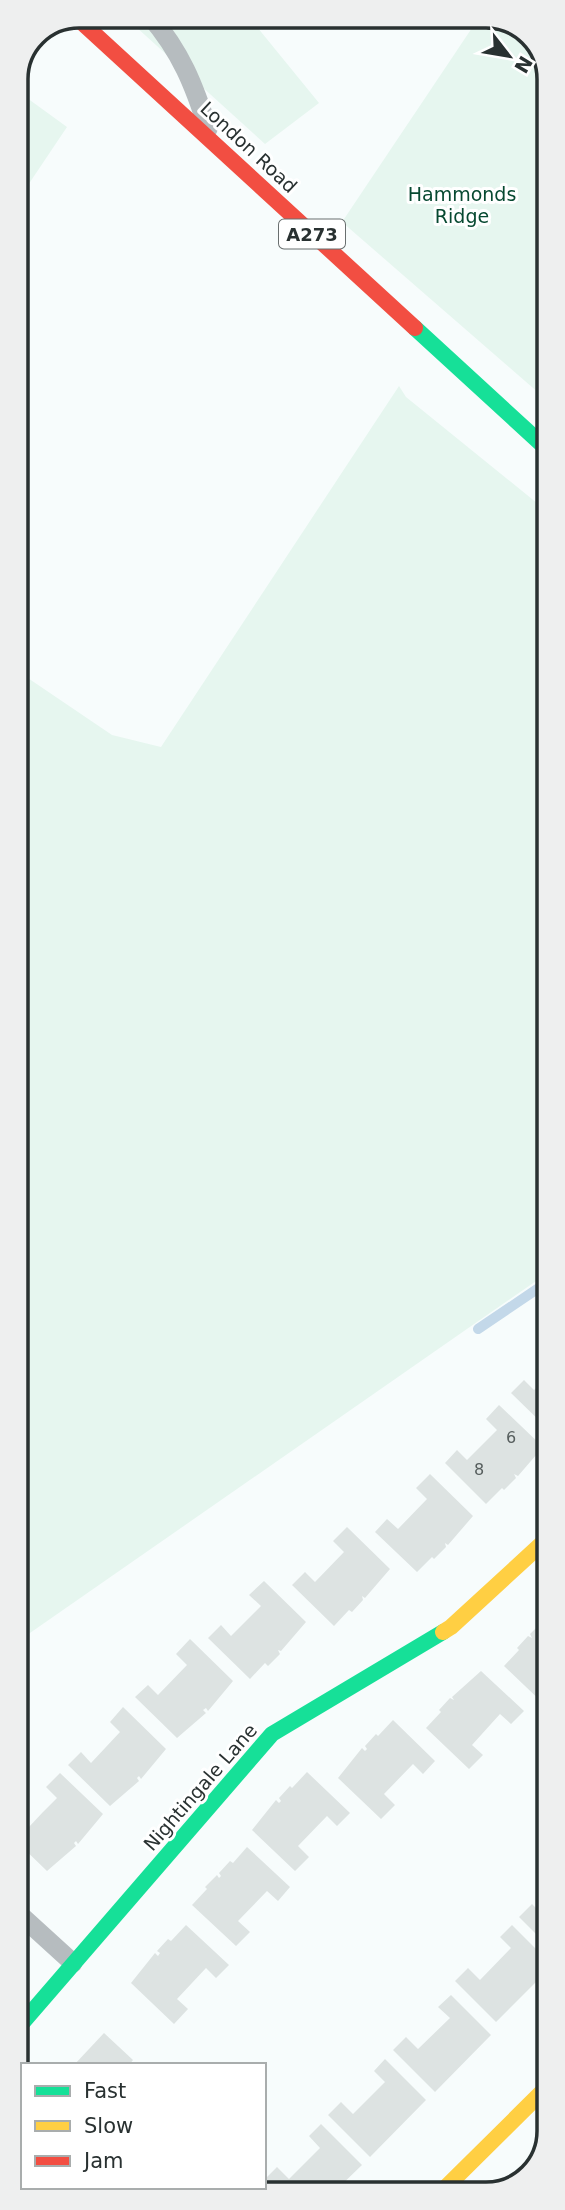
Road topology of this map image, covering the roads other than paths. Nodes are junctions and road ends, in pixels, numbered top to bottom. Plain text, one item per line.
1 (88, 28) edge
2 (160, 28) edge
3 (212, 142) junction
4 (537, 440) edge
5 (537, 1548) edge
6 (28, 1922) edge
7 (73, 1964) junction
8 (28, 2016) edge
9 (537, 2097) edge
10 (451, 2182) edge

1 - 3 street, London Road / A273
2 - 3 lane
3 - 4 street, London Road / A273
5 - 7 street, Nightingale Lane
6 - 7 lane
7 - 8 street, Nightingale Lane
9 - 10 street

